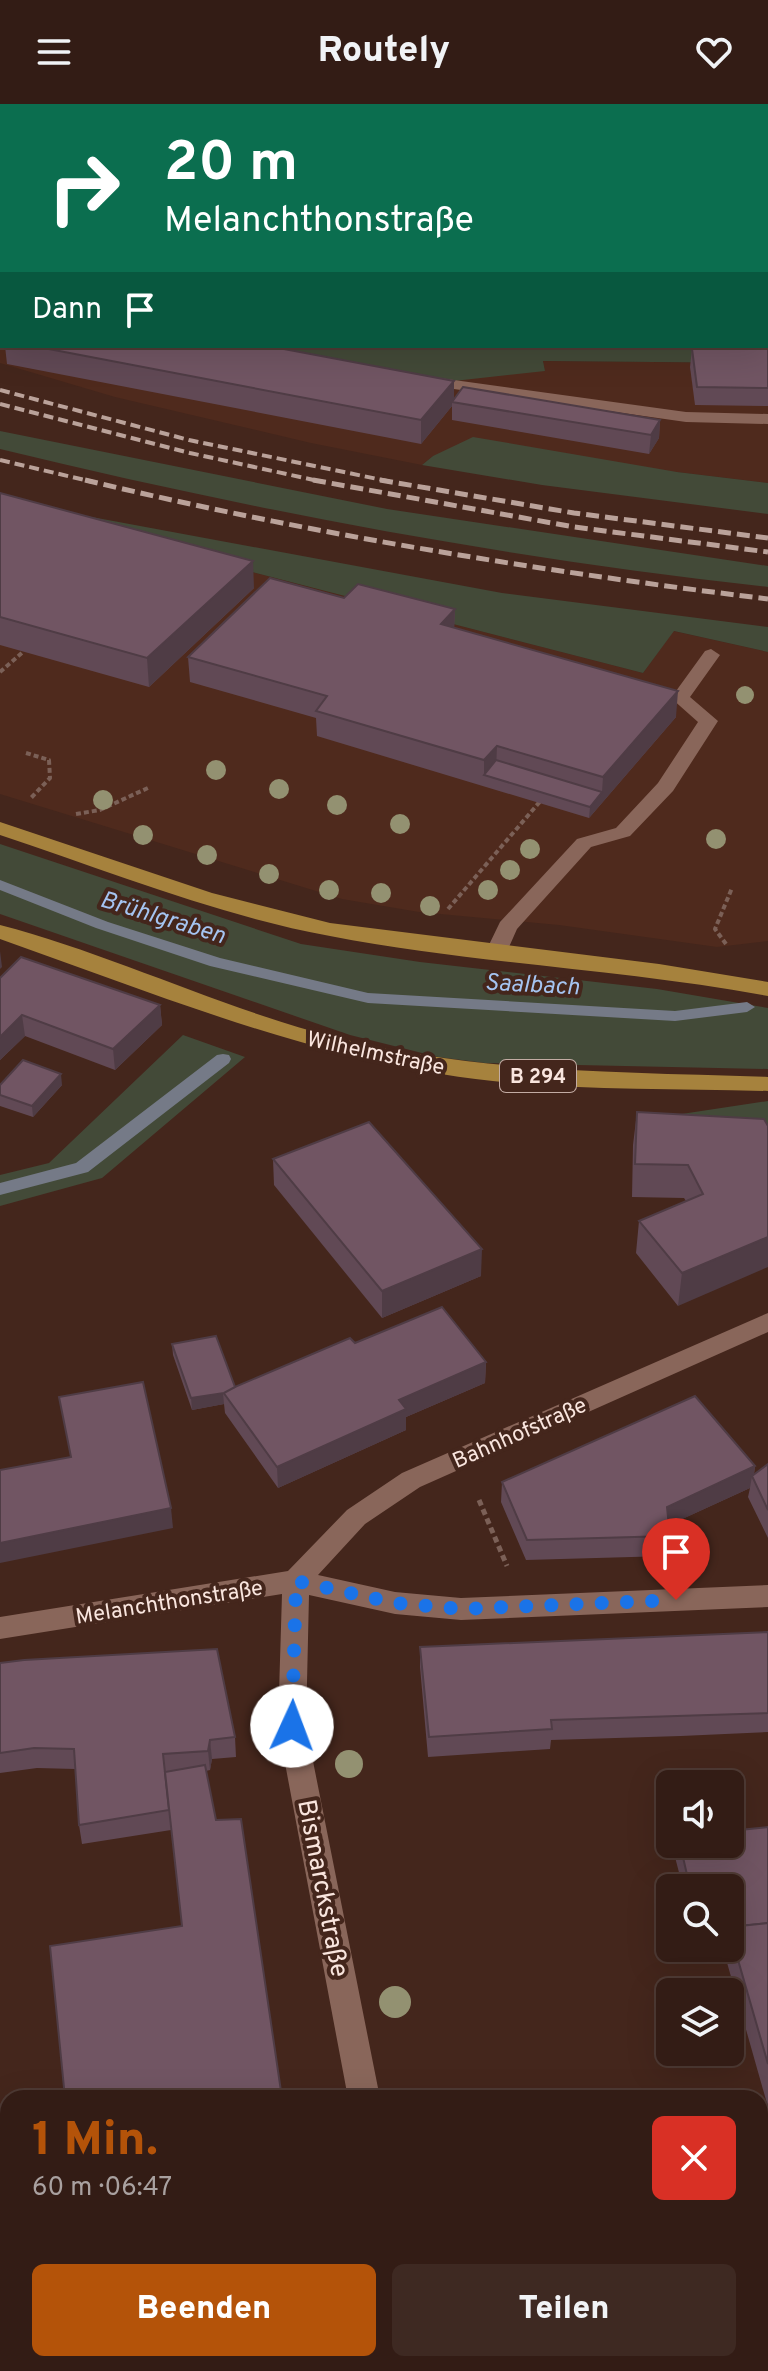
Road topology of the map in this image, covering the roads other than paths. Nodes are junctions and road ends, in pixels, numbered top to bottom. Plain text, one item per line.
1 (404, 378) edge
2 (768, 419) edge
3 (711, 655) dead end
4 (0, 828) edge
5 (0, 932) edge
6 (497, 951) junction
7 (768, 989) edge
8 (768, 1084) edge
9 (768, 1322) edge
10 (296, 1581) junction
11 (768, 1596) edge
12 (0, 1628) edge
13 (362, 2090) edge

1 - 2 street
3 - 6 street
4 - 6 main road
5 - 8 main road, Wilhelmstraße / B 294
6 - 7 main road
9 - 10 street, Bahnhofstraße
10 - 11 street, Melanchthonstraße
10 - 12 street, Melanchthonstraße
10 - 13 street, Bismarckstraße

